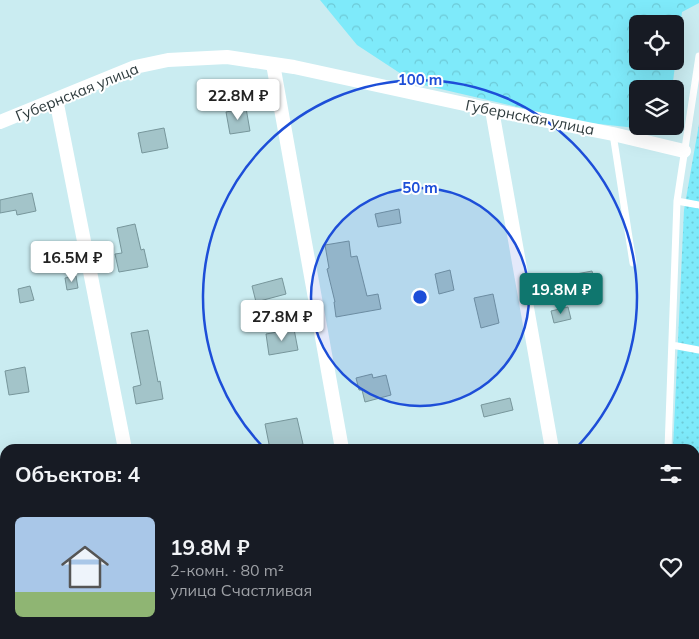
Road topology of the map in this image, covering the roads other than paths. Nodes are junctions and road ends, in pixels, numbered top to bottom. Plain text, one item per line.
1 (699, 59) edge
2 (273, 64) junction
3 (56, 99) junction
4 (492, 110) junction
5 (0, 122) edge
6 (613, 134) junction
7 (684, 151) junction
8 (677, 201) junction
9 (699, 205) edge
10 (633, 263) dead end
11 (672, 345) junction
12 (699, 350) edge
13 (125, 444) edge
14 (341, 444) edge
15 (551, 444) edge
16 (668, 444) edge

1 - 7 lane
2 - 3 street, Губернская улица
2 - 4 street, Губернская улица
2 - 14 street
3 - 5 street, Губернская улица
3 - 13 street
4 - 6 street, Губернская улица
4 - 15 street
6 - 7 street, Губернская улица
6 - 10 lane
7 - 8 lane
8 - 9 lane
8 - 11 lane
11 - 12 lane
11 - 16 lane

